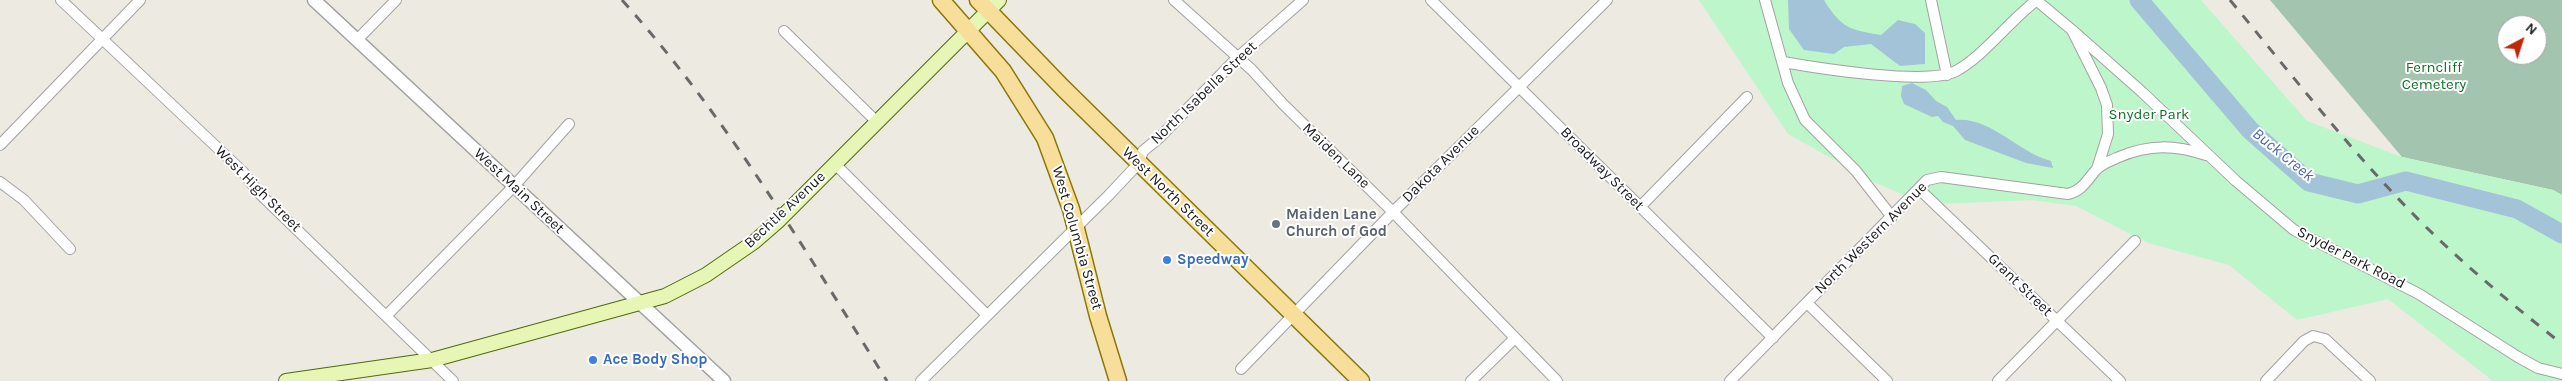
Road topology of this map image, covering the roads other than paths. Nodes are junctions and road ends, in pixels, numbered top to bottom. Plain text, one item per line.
1 (61, 0) edge
2 (140, 0) edge
3 (314, 0) edge
4 (396, 0) edge
5 (941, 0) edge
6 (1174, 0) edge
7 (1303, 0) edge
8 (1431, 0) edge
9 (1608, 0) edge
10 (1765, 0) edge
11 (1931, 0) edge
12 (2036, 0) edge
13 (989, 4) edge
14 (969, 29) junction
15 (2072, 30) junction
16 (784, 31) dead end
17 (102, 38) junction
18 (357, 40) junction
19 (1237, 58) junction
20 (1783, 62) junction
21 (1947, 74) junction
22 (1519, 86) junction
23 (1747, 97) dead end
24 (877, 122) junction
25 (569, 124) dead end
26 (0, 145) edge
27 (2209, 156) junction
28 (1139, 163) junction
29 (835, 164) junction
30 (2096, 169) junction
31 (0, 182) edge
32 (514, 186) junction
33 (1920, 189) junction
34 (1640, 207) junction
35 (1393, 212) junction
36 (1892, 217) junction
37 (1076, 228) junction
38 (2136, 241) dead end
39 (70, 249) dead end
40 (641, 303) junction
41 (1807, 303) junction
42 (387, 315) junction
43 (987, 315) junction
44 (1294, 315) junction
45 (2057, 321) junction
46 (1773, 338) junction
47 (1514, 339) junction
48 (432, 360) junction
49 (1241, 369) dead end
50 (2562, 374) edge
51 (286, 381) edge
52 (453, 381) edge
53 (724, 381) edge
54 (921, 381) edge
55 (1118, 381) edge
56 (1361, 381) edge
57 (1472, 381) edge
58 (1557, 381) edge
59 (1730, 381) edge
60 (1887, 381) edge
61 (1998, 381) edge
62 (2120, 381) edge
63 (2266, 381) edge
64 (2370, 381) edge

1 - 17 street, West High Street
2 - 17 street
3 - 18 street, West Main Street
4 - 18 street
5 - 14 main road
6 - 19 street, Maiden Lane
7 - 19 street, North Isabella Street
8 - 22 street, Broadway Street
9 - 22 street, Dakota Avenue
10 - 20 street
11 - 21 street
12 - 15 street, Snyder Park Road
12 - 21 street, Snyder Park Road
13 - 14 main road, Bechtle Avenue
13 - 28 main road, West North Street
14 - 24 main road, Bechtle Avenue
14 - 37 main road, West Columbia Street
15 - 27 street, Snyder Park Road
15 - 30 street, Snyder Park Road
16 - 24 street
17 - 26 street
17 - 42 street, West High Street
18 - 32 street, West Main Street
19 - 28 street, North Isabella Street
19 - 35 street, Maiden Lane
20 - 21 street, Snyder Park Road
20 - 36 street
22 - 34 street, Broadway Street
22 - 35 street, Dakota Avenue
23 - 34 street
24 - 29 main road, Bechtle Avenue
25 - 32 street
27 - 30 street, North Western Avenue
27 - 50 street, Snyder Park Road
28 - 37 street, North Isabella Street
28 - 44 main road, West North Street
29 - 40 main road, Bechtle Avenue
29 - 43 street
30 - 33 street, North Western Avenue
31 - 39 street
32 - 40 street, West Main Street
32 - 42 street
33 - 36 street, North Western Avenue
33 - 45 street, Grant Street
34 - 46 street, Broadway Street
35 - 44 street, Dakota Avenue
35 - 47 street, Maiden Lane
36 - 41 street, North Western Avenue
37 - 43 street, North Isabella Street
37 - 55 main road, West Columbia Street
38 - 45 street
40 - 48 main road, Bechtle Avenue
40 - 53 street, West Main Street
41 - 46 street, North Western Avenue
41 - 60 street
42 - 48 street, West High Street
43 - 54 street, North Isabella Street
44 - 49 street, Dakota Avenue
44 - 56 main road, West North Street
45 - 61 street
45 - 62 street, Grant Street
46 - 59 street, North Western Avenue
47 - 57 street
47 - 58 street, Maiden Lane
48 - 51 main road, Bechtle Avenue
48 - 52 street, West High Street
63 - 64 street

